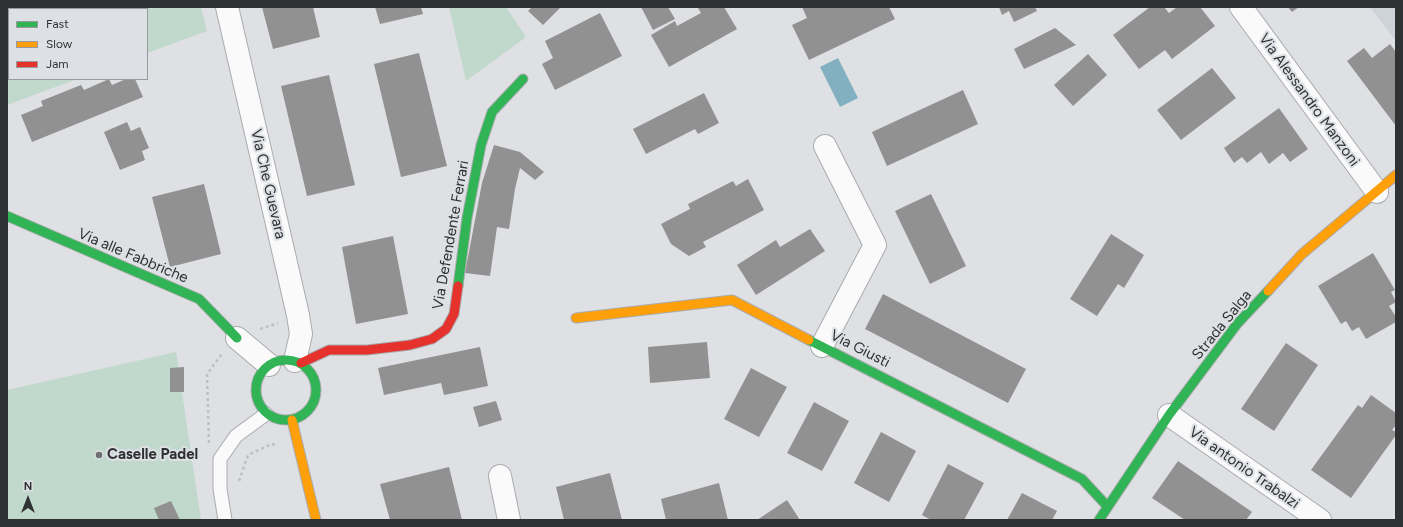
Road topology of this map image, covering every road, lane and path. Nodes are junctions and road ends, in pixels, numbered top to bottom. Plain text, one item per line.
1 (227, 7) edge
2 (1241, 7) edge
3 (523, 79) dead end
4 (824, 146) dead end
5 (1396, 175) edge
6 (1377, 192) junction
7 (7, 216) edge
8 (298, 315) junction
9 (576, 318) dead end
10 (237, 338) junction
11 (822, 346) junction
12 (298, 362) junction
13 (269, 365) junction
14 (266, 414) junction
15 (1169, 415) junction
16 (292, 420) junction
17 (500, 476) dead end
18 (1107, 506) junction
19 (225, 520) edge
20 (316, 520) edge
21 (509, 520) edge
22 (1099, 520) edge
23 (1320, 520) edge

1 - 8 street, Via Che Guevara
2 - 6 street, Via Alessandro Manzoni
3 - 12 street, Via Defendente Ferrari
4 - 11 street
5 - 6 street, Strada Salga
6 - 15 street, Strada Salga
7 - 10 street, Via alle Fabbriche
8 - 10 path
8 - 12 street, Via Che Guevara
9 - 11 street, Via Giusti
10 - 13 street
11 - 18 street, Via Giusti
12 - 13 street
12 - 16 street
13 - 14 street
14 - 16 street
14 - 19 lane
15 - 18 street, Strada Salga
15 - 23 street, Via antonio Trabalzi
16 - 20 street
17 - 21 street
18 - 22 street, Strada Salga

